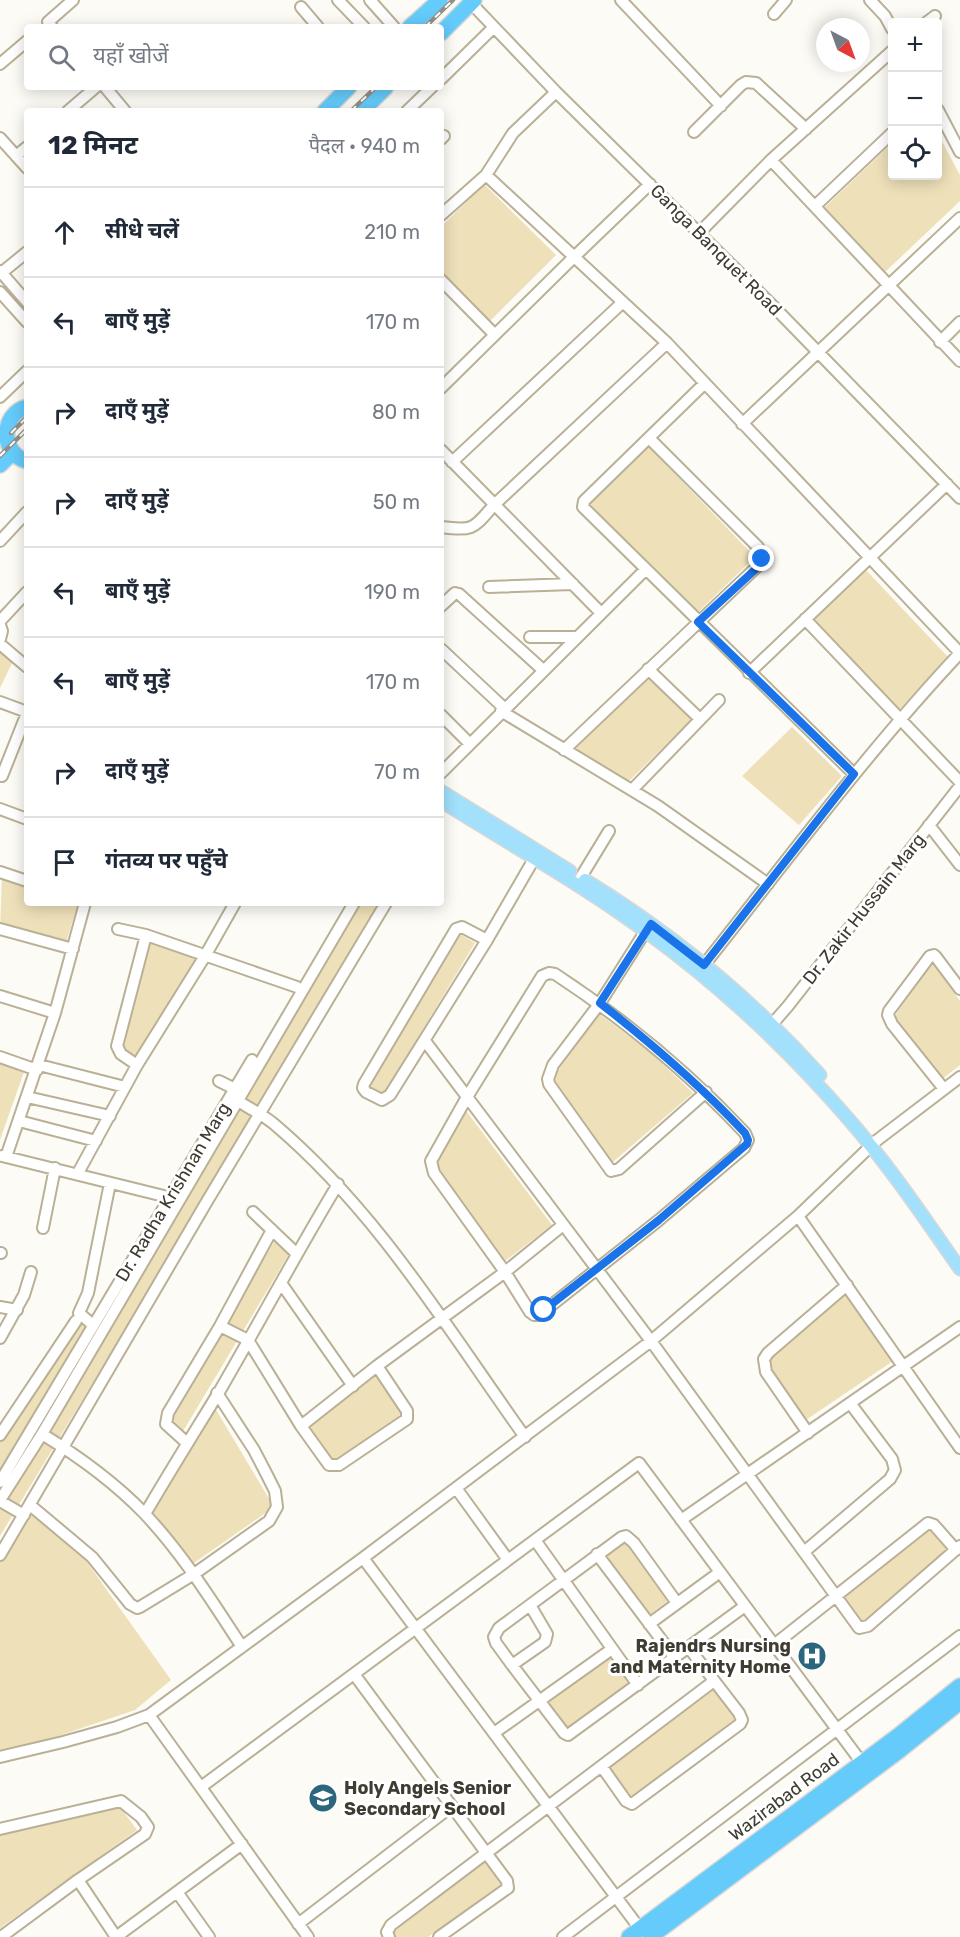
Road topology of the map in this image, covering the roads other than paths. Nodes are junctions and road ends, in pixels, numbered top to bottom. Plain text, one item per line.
1 (73, 0) edge
2 (338, 0) edge
3 (370, 0) edge
4 (440, 0) edge
5 (621, 0) edge
6 (786, 0) edge
7 (870, 0) edge
8 (472, 2) edge
9 (300, 7) dead end
10 (774, 14) dead end
11 (888, 22) edge
12 (49, 24) edge
13 (315, 24) edge
14 (361, 24) edge
15 (391, 24) edge
16 (414, 24) edge
17 (493, 28) junction
18 (444, 30) edge
19 (24, 43) edge
20 (888, 55) edge
21 (0, 64) edge
22 (444, 75) edge
23 (93, 90) edge
24 (108, 90) edge
25 (346, 90) edge
26 (383, 90) edge
27 (429, 90) edge
28 (556, 92) junction
29 (721, 106) junction
30 (72, 108) edge
31 (123, 108) edge
32 (328, 108) edge
33 (365, 108) edge
34 (410, 108) edge
35 (942, 118) edge
36 (806, 129) junction
37 (694, 132) dead end
38 (0, 138) edge
39 (888, 138) edge
40 (24, 149) edge
41 (960, 152) edge
42 (16, 156) junction
43 (771, 160) junction
44 (24, 165) edge
45 (486, 175) junction
46 (650, 184) junction
47 (815, 206) junction
48 (444, 212) edge
49 (960, 218) edge
50 (700, 232) junction
51 (24, 254) edge
52 (575, 256) junction
53 (1, 273) edge
54 (444, 283) edge
55 (890, 286) junction
56 (0, 292) edge
57 (24, 299) edge
58 (623, 302) junction
59 (24, 319) edge
60 (960, 322) edge
61 (495, 335) junction
62 (940, 342) junction
63 (667, 343) junction
64 (819, 353) junction
65 (960, 361) edge
66 (24, 374) edge
67 (705, 383) junction
68 (444, 385) edge
69 (0, 397) edge
70 (24, 408) edge
71 (742, 424) junction
72 (2, 431) edge
73 (649, 438) junction
74 (12, 453) junction
75 (444, 453) edge
76 (24, 460) edge
77 (452, 462) junction
78 (0, 465) edge
79 (947, 484) junction
80 (960, 498) edge
81 (494, 505) junction
82 (24, 515) edge
83 (444, 527) edge
84 (0, 541) edge
85 (870, 557) junction
86 (646, 569) junction
87 (573, 584) junction
88 (489, 587) dead end
89 (24, 595) edge
90 (444, 603) edge
91 (601, 613) junction
92 (805, 619) junction
93 (698, 622) junction
94 (0, 623) edge
95 (530, 637) dead end
96 (576, 637) junction
97 (0, 639) edge
98 (0, 644) edge
99 (444, 652) edge
100 (960, 653) edge
101 (24, 664) edge
102 (648, 669) junction
103 (543, 670) junction
104 (749, 673) junction
105 (719, 700) dead end
106 (0, 702) edge
107 (503, 710) junction
108 (24, 711) edge
109 (24, 718) edge
110 (444, 718) edge
111 (900, 718) junction
112 (700, 719) junction
113 (469, 743) junction
114 (564, 750) junction
115 (5, 755) edge
116 (444, 769) edge
117 (854, 774) junction
118 (2, 776) dead end
119 (960, 784) edge
120 (632, 790) junction
121 (444, 802) edge
122 (0, 809) edge
123 (24, 818) edge
124 (930, 825) junction
125 (609, 831) dead end
126 (536, 855) junction
127 (960, 865) edge
128 (0, 872) edge
129 (581, 877) junction
130 (24, 880) edge
131 (768, 884) junction
132 (84, 906) edge
133 (233, 906) edge
134 (345, 906) edge
135 (352, 906) edge
136 (384, 906) edge
137 (648, 927) junction
138 (0, 929) edge
139 (118, 929) dead end
140 (146, 935) junction
141 (486, 940) junction
142 (73, 949) junction
143 (205, 956) junction
144 (704, 965) junction
145 (297, 987) junction
146 (960, 989) edge
147 (0, 996) edge
148 (600, 1003) junction
149 (55, 1013) junction
150 (769, 1028) junction
151 (425, 1041) junction
152 (0, 1057) edge
153 (137, 1065) junction
154 (38, 1068) junction
155 (960, 1077) edge
156 (219, 1081) dead end
157 (125, 1087) junction
158 (944, 1089) junction
159 (706, 1092) junction
160 (234, 1095) junction
161 (27, 1097) junction
162 (467, 1097) junction
163 (261, 1114) junction
164 (110, 1116) junction
165 (19, 1121) junction
166 (96, 1141) junction
167 (873, 1144) junction
168 (3, 1156) edge
169 (55, 1168) junction
170 (78, 1173) junction
171 (110, 1183) junction
172 (338, 1184) junction
173 (175, 1198) junction
174 (253, 1212) dead end
175 (798, 1216) junction
176 (563, 1225) junction
177 (43, 1228) dead end
178 (272, 1230) junction
179 (296, 1253) junction
180 (960, 1255) edge
181 (960, 1269) edge
182 (597, 1270) junction
183 (31, 1272) dead end
184 (505, 1272) junction
185 (281, 1283) junction
186 (847, 1285) junction
187 (0, 1307) edge
188 (17, 1310) junction
189 (442, 1320) junction
190 (76, 1321) dead end
191 (93, 1326) junction
192 (220, 1326) junction
193 (960, 1328) edge
194 (0, 1338) edge
195 (248, 1340) junction
196 (651, 1341) junction
197 (377, 1366) junction
198 (903, 1367) junction
199 (353, 1386) junction
200 (218, 1394) junction
201 (850, 1403) junction
202 (301, 1426) junction
203 (1, 1431) edge
204 (807, 1433) junction
205 (42, 1434) junction
206 (525, 1437) junction
207 (187, 1443) junction
208 (64, 1448) junction
209 (960, 1448) edge
210 (747, 1474) junction
211 (0, 1482) edge
212 (456, 1488) junction
213 (0, 1501) edge
214 (30, 1505) junction
215 (145, 1514) junction
216 (24, 1515) junction
217 (681, 1520) junction
218 (535, 1540) junction
219 (958, 1548) edge
220 (804, 1552) junction
221 (597, 1554) junction
222 (0, 1555) edge
223 (363, 1558) junction
224 (508, 1560) junction
225 (720, 1572) junction
226 (194, 1574) junction
227 (564, 1579) junction
228 (836, 1597) junction
229 (677, 1603) junction
230 (530, 1605) junction
231 (745, 1606) junction
232 (649, 1624) junction
233 (416, 1628) junction
234 (960, 1636) edge
235 (774, 1645) junction
236 (242, 1647) junction
237 (689, 1648) junction
238 (612, 1649) junction
239 (675, 1658) junction
240 (512, 1665) junction
241 (354, 1674) junction
242 (714, 1681) junction
243 (638, 1685) junction
244 (960, 1686) edge
245 (540, 1701) junction
246 (960, 1702) edge
247 (149, 1715) junction
248 (837, 1729) junction
249 (494, 1733) junction
250 (0, 1757) edge
251 (862, 1763) junction
252 (602, 1767) junction
253 (201, 1787) junction
254 (452, 1806) junction
255 (549, 1806) junction
256 (0, 1829) edge
257 (242, 1844) junction
258 (487, 1852) junction
259 (78, 1880) junction
260 (177, 1892) junction
261 (616, 1897) junction
262 (298, 1924) junction
263 (642, 1935) edge
264 (2, 1937) edge
265 (116, 1937) edge
266 (209, 1937) edge
267 (308, 1937) edge
268 (389, 1937) edge
269 (439, 1937) edge
270 (563, 1937) edge

1 - 12 street
2 - 14 street
3 - 15 street
4 - 16 highway
5 - 29 street
6 - 10 street
7 - 11 street
8 - 17 street, Ganga Banquet Road
8 - 18 highway
9 - 13 street
17 - 22 street
17 - 28 street, Ganga Banquet Road
19 - 21 street
20 - 36 street
23 - 30 street
24 - 31 street
25 - 32 highway
26 - 33 highway
27 - 34 street
28 - 45 street
28 - 46 street, Ganga Banquet Road
29 - 36 street
29 - 37 street
35 - 41 street
36 - 43 street
38 - 42 street
39 - 47 street
40 - 42 street
42 - 44 street
43 - 47 street
43 - 50 street
45 - 48 street
45 - 52 street
46 - 50 street, Ganga Banquet Road
46 - 52 street
47 - 55 street
49 - 55 street
50 - 64 street, Ganga Banquet Road
51 - 53 street
52 - 58 street
52 - 61 street
53 - 57 street
54 - 61 street
55 - 62 street
55 - 64 street
56 - 59 street
58 - 63 street
58 - 77 street
60 - 62 street
61 - 68 street
62 - 65 street
63 - 67 street
63 - 81 street
64 - 71 street
64 - 79 street, Ganga Banquet Road
66 - 69 street
67 - 71 street
67 - 73 street
70 - 72 highway
71 - 85 street
72 - 74 highway
73 - 86 street
73 - 93 street
74 - 76 highway
74 - 78 highway
75 - 77 street
77 - 81 street
79 - 80 street, Ganga Banquet Road
79 - 85 street
81 - 83 street
81 - 87 street
82 - 84 street
85 - 92 street
85 - 100 street
86 - 91 street
86 - 93 street
87 - 88 street
87 - 91 street
89 - 94 street
90 - 103 street
91 - 96 street
92 - 104 street
92 - 111 street
93 - 102 street
93 - 104 street
94 - 97 street
95 - 96 street
96 - 103 street
98 - 101 street
99 - 107 street
100 - 111 street
102 - 112 street
102 - 114 street
103 - 107 street
104 - 117 street
105 - 112 street
106 - 108 street
107 - 113 street
107 - 114 street
109 - 115 street
110 - 113 street
111 - 117 street
111 - 119 street
112 - 120 street
113 - 116 street
114 - 120 street
115 - 118 street
117 - 131 street
119 - 124 street, Dr. Zakir Hussain Marg
120 - 131 street
121 - 126 main road
122 - 123 street
124 - 127 street
124 - 150 street, Dr. Zakir Hussain Marg
125 - 129 street
126 - 129 main road
126 - 137 main road
126 - 141 street
128 - 130 street
129 - 137 main road
131 - 144 street
132 - 142 street
133 - 143 street
134 - 145 street, Dr. Radha Krishnan Marg
135 - 160 street
136 - 163 street
137 - 144 main road
137 - 148 street
137 - 150 main road
138 - 142 street
139 - 140 street
140 - 143 street
140 - 153 street
141 - 151 street
141 - 151 street
142 - 149 street
143 - 145 street
143 - 153 street
144 - 150 main road
145 - 160 street, Dr. Radha Krishnan Marg
146 - 158 street
147 - 149 street
148 - 159 street
148 - 159 street
148 - 162 street
149 - 154 street
150 - 167 main road
151 - 162 street
152 - 154 street
153 - 157 street
154 - 157 street
154 - 161 street
155 - 158 street
156 - 160 street
157 - 164 street
158 - 167 street
159 - 182 street
160 - 163 street
160 - 173 street, Dr. Radha Krishnan Marg
161 - 164 street
161 - 165 street
162 - 176 street
162 - 184 street
163 - 172 street
163 - 208 street
164 - 166 street
165 - 166 street
165 - 168 street
166 - 170 street
167 - 175 street
167 - 180 main road
167 - 181 main road
168 - 169 street
169 - 170 street
169 - 177 street
170 - 171 street
171 - 173 street
171 - 191 street
172 - 179 street
172 - 189 street
173 - 191 street, Dr. Radha Krishnan Marg
173 - 205 street
174 - 178 street
175 - 186 street
175 - 196 street
176 - 182 street
176 - 184 street
178 - 179 street
178 - 192 street
179 - 185 street
182 - 184 street
182 - 196 street
183 - 188 street
184 - 189 street
185 - 195 street
185 - 199 street
186 - 198 street
186 - 204 street
187 - 188 street
188 - 194 street
189 - 197 street
189 - 206 street
190 - 203 street
191 - 211 street, Dr. Radha Krishnan Marg
192 - 195 street
192 - 207 street
193 - 198 street
195 - 200 street
195 - 202 street
196 - 206 street
196 - 210 street
197 - 199 street
197 - 202 street
198 - 201 street
198 - 209 street
199 - 202 street
200 - 207 street
200 - 226 street
201 - 204 street
201 - 220 street
204 - 210 street
205 - 208 street
205 - 213 street
206 - 212 street
207 - 215 street
208 - 214 street
208 - 215 street
210 - 217 street
210 - 220 street
212 - 223 street
212 - 224 street
213 - 216 street
214 - 216 street
214 - 226 street
215 - 226 street
216 - 222 street
217 - 218 street
217 - 225 street
218 - 224 street
218 - 227 street
219 - 228 street
219 - 228 street
220 - 228 street
221 - 227 street
221 - 229 street
221 - 232 street
223 - 233 street
223 - 236 street
224 - 233 street
225 - 229 street
225 - 231 street
226 - 236 street
227 - 230 street
227 - 238 street
228 - 235 street
229 - 232 street
230 - 240 street
230 - 240 street
231 - 235 street
231 - 237 street
232 - 239 street
233 - 241 street
233 - 249 street
234 - 248 street
235 - 248 street
236 - 247 street
237 - 239 street
237 - 242 street
238 - 243 street
238 - 245 street
239 - 243 street
240 - 245 street
241 - 253 street
241 - 254 street
242 - 252 street
242 - 252 street
243 - 245 street
244 - 251 highway, Wazirabad Road
245 - 249 street
246 - 263 highway, Wazirabad Road
247 - 250 street
247 - 253 street
248 - 251 street
248 - 261 street
249 - 255 street
251 - 263 highway, Wazirabad Road
252 - 255 street
253 - 257 street
254 - 258 street
254 - 262 street
255 - 258 street
255 - 261 street
256 - 259 street
257 - 260 street
257 - 262 street
258 - 268 street
258 - 269 street
259 - 264 street
259 - 265 street
260 - 265 street
260 - 266 street
261 - 263 street
261 - 270 street
262 - 267 street

